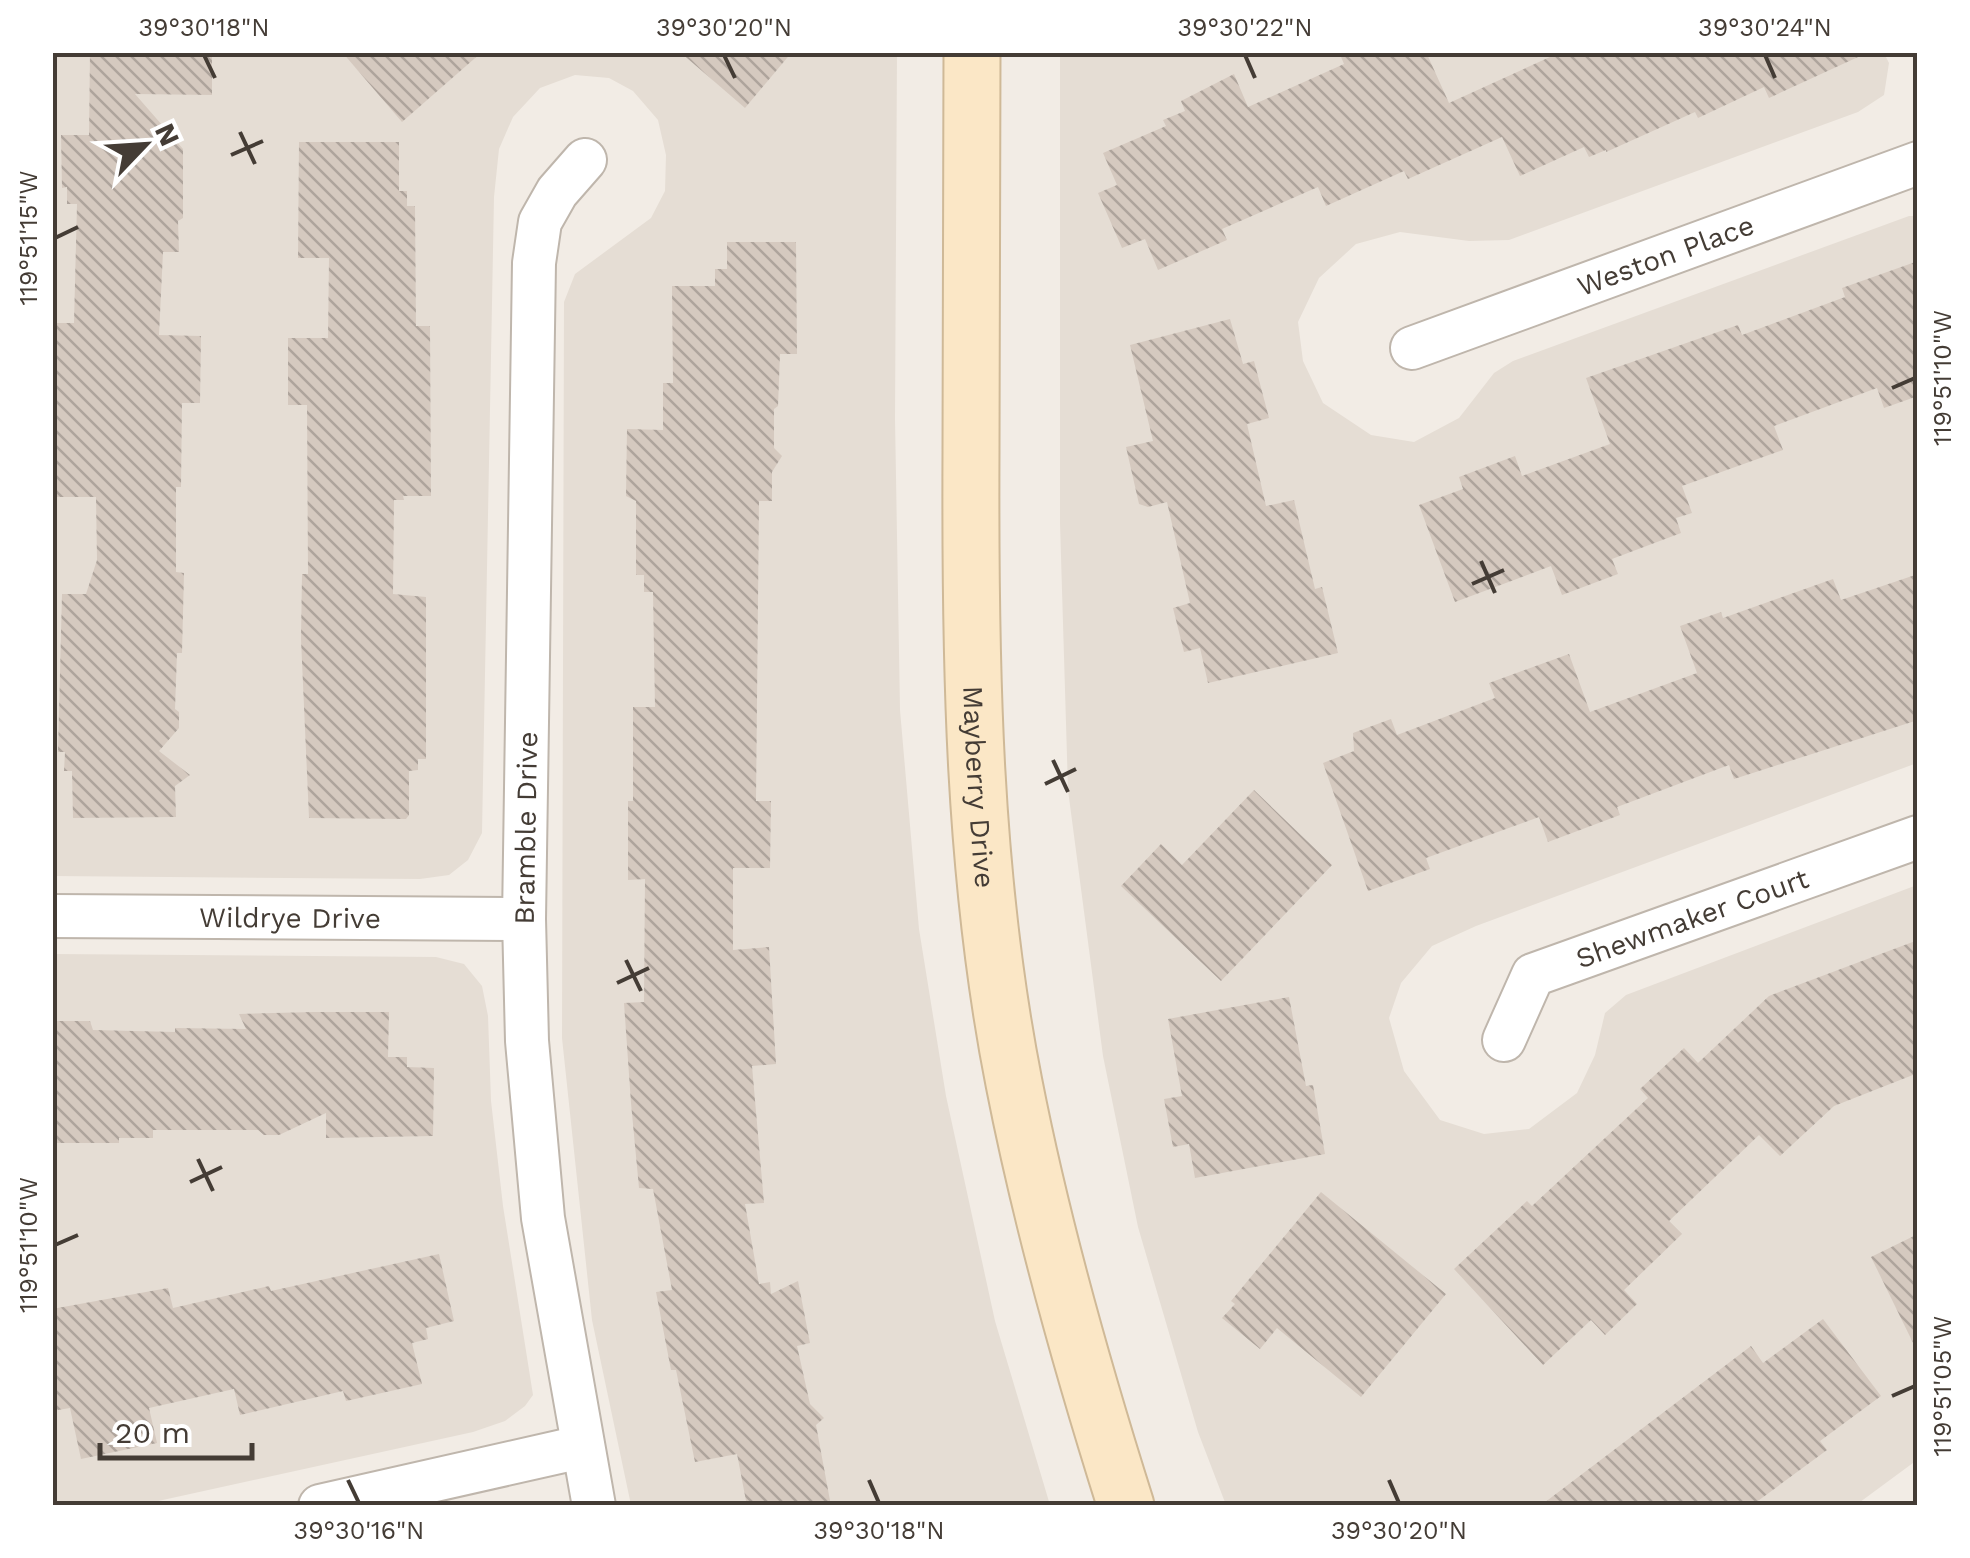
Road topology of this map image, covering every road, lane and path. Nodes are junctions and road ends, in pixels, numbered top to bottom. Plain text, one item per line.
1 (972, 52) edge
2 (585, 160) dead end
3 (1918, 163) edge
4 (1412, 348) dead end
5 (1918, 837) edge
6 (52, 916) edge
7 (524, 919) junction
8 (1504, 1040) dead end
9 (581, 1446) junction
10 (320, 1506) edge
11 (594, 1506) edge
12 (1126, 1506) edge

1 - 12 main road, Mayberry Drive
2 - 7 street, Bramble Drive
3 - 4 street, Weston Place
5 - 8 street, Shewmaker Court
6 - 7 street, Wildrye Drive
7 - 9 street, Bramble Drive
9 - 10 street
9 - 11 street, Bramble Drive

